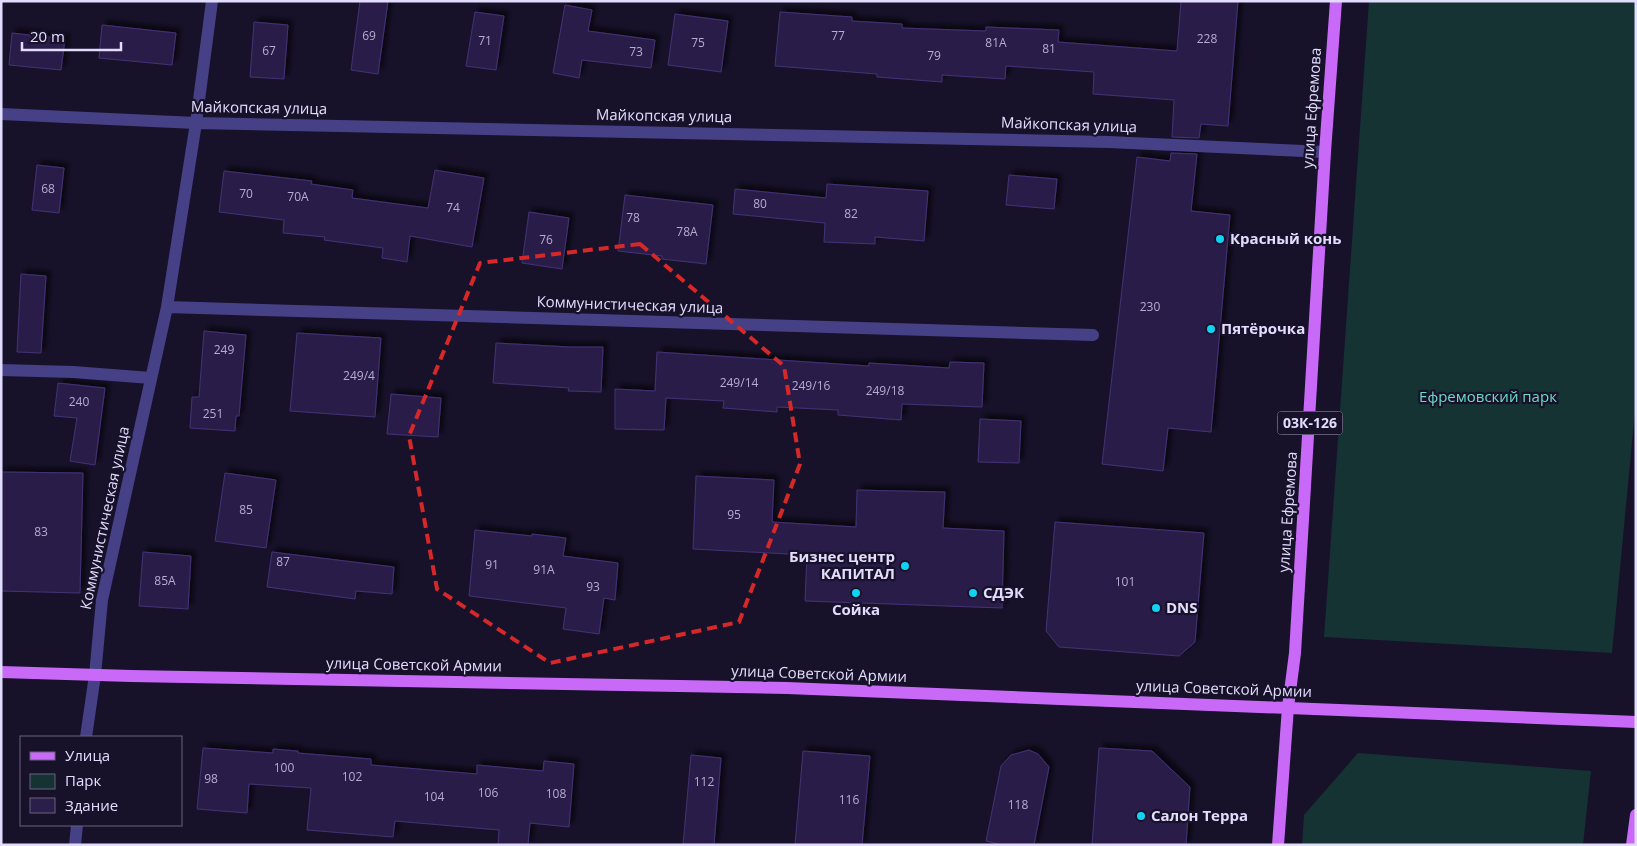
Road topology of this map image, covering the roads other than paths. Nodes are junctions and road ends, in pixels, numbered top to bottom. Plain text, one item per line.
1 (212, 1) edge
2 (1336, 1) edge
3 (1, 114) edge
4 (196, 123) junction
5 (1325, 152) junction
6 (167, 307) junction
7 (1093, 335) dead end
8 (1, 370) edge
9 (151, 378) junction
10 (1, 672) edge
11 (95, 675) junction
12 (1288, 708) junction
13 (1636, 722) edge
14 (86, 736) edge
15 (1636, 815) edge
16 (77, 826) edge
17 (75, 845) edge
18 (1278, 845) edge
19 (1632, 845) edge

1 - 4 street, Коммунистическая улица
2 - 5 main road, улица Ефремова / 03К-126
3 - 4 street, Майкопская улица
4 - 5 street, Майкопская улица
4 - 6 street, Коммунистическая улица
5 - 12 main road, улица Ефремова / 03К-126
6 - 7 street, Коммунистическая улица
6 - 9 street, Коммунистическая улица
8 - 9 street
9 - 11 street, Коммунистическая улица
10 - 11 main road, улица Советской Армии
11 - 12 main road, улица Советской Армии
11 - 14 street, Коммунистическая улица
12 - 13 main road, улица Советской Армии
12 - 18 main road, улица Ефремова / 03К-126
15 - 19 main road
16 - 17 street

